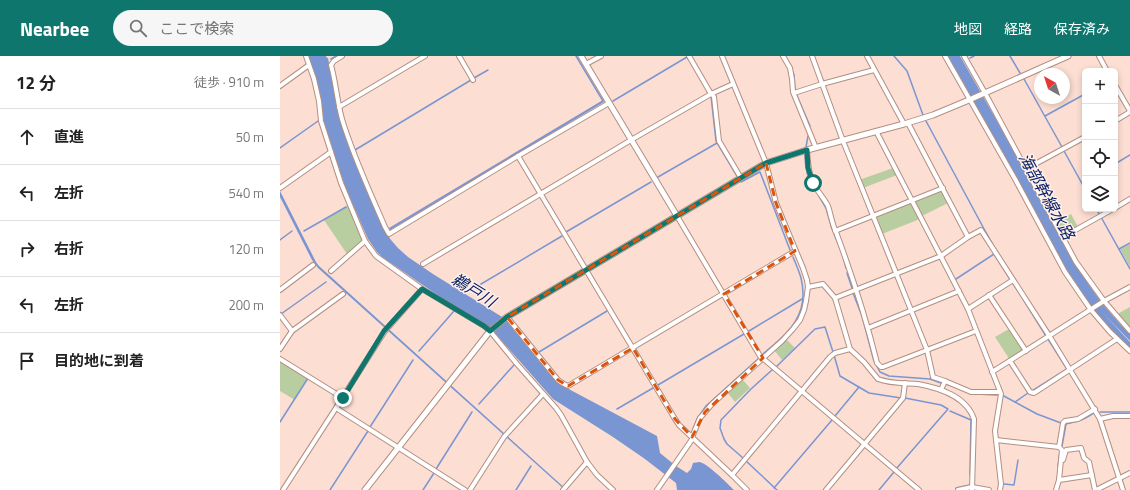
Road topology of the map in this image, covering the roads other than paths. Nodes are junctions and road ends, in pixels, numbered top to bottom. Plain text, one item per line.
1 (306, 56) edge
2 (342, 56) edge
3 (425, 56) edge
4 (459, 56) edge
5 (581, 56) edge
6 (601, 56) edge
7 (689, 56) edge
8 (722, 56) edge
9 (782, 56) edge
10 (812, 56) edge
11 (867, 56) edge
12 (945, 56) edge
13 (964, 56) edge
14 (1068, 56) edge
15 (1099, 56) edge
16 (586, 64) junction
17 (309, 65) junction
18 (1105, 68) edge
19 (874, 70) junction
20 (473, 80) dead end
21 (733, 84) junction
22 (822, 84) junction
23 (280, 86) edge
24 (1118, 90) edge
25 (794, 93) junction
26 (985, 93) junction
27 (712, 94) junction
28 (970, 100) junction
29 (609, 103) junction
30 (339, 107) junction
31 (1130, 112) edge
32 (1118, 119) edge
33 (906, 123) junction
34 (876, 131) junction
35 (1082, 139) edge
36 (631, 140) junction
37 (843, 140) junction
38 (816, 148) junction
39 (807, 150) junction
40 (331, 152) junction
41 (518, 156) junction
42 (766, 163) junction
43 (1026, 169) junction
44 (741, 178) junction
45 (280, 188) edge
46 (942, 188) junction
47 (541, 194) junction
48 (912, 200) junction
49 (1130, 200) edge
50 (1118, 206) edge
51 (1107, 212) edge
52 (677, 216) junction
53 (873, 216) junction
54 (835, 231) junction
55 (968, 237) junction
56 (1063, 237) junction
57 (365, 241) junction
58 (796, 252) junction
59 (941, 256) junction
60 (423, 264) dead end
61 (313, 265) dead end
62 (586, 270) junction
63 (331, 271) dead end
64 (896, 274) junction
65 (1013, 280) junction
66 (808, 287) junction
67 (1130, 287) edge
68 (422, 289) junction
69 (856, 289) junction
70 (280, 290) edge
71 (959, 291) junction
72 (343, 294) dead end
73 (724, 294) junction
74 (989, 295) junction
75 (835, 298) junction
76 (1103, 302) junction
77 (968, 309) junction
78 (911, 310) junction
79 (1091, 310) junction
80 (280, 314) edge
81 (507, 317) junction
82 (868, 328) junction
83 (490, 330) junction
84 (292, 331) junction
85 (976, 331) junction
86 (1130, 331) edge
87 (1050, 337) junction
88 (1117, 339) junction
89 (633, 348) junction
90 (280, 349) edge
91 (850, 349) junction
92 (927, 350) junction
93 (1130, 351) edge
94 (1026, 352) junction
95 (280, 358) edge
96 (763, 358) junction
97 (1010, 361) junction
98 (1070, 370) junction
99 (992, 372) junction
100 (945, 382) junction
101 (905, 383) junction
102 (941, 390) junction
103 (802, 391) junction
104 (1000, 392) junction
105 (543, 394) junction
106 (343, 398) junction
107 (336, 408) junction
108 (1095, 409) junction
109 (1130, 416) edge
110 (1100, 419) junction
111 (693, 438) junction
112 (996, 440) junction
113 (864, 444) junction
114 (1059, 447) junction
115 (398, 448) junction
116 (587, 462) junction
117 (1130, 473) edge
118 (732, 475) junction
119 (1092, 475) junction
120 (1120, 478) junction
121 (1059, 479) junction
122 (564, 488) edge
123 (972, 489) edge
124 (283, 490) edge
125 (365, 490) edge
126 (464, 490) edge
127 (470, 490) edge
128 (613, 490) edge
129 (657, 490) edge
130 (746, 490) edge
131 (826, 490) edge
132 (919, 490) edge
133 (958, 490) edge
134 (989, 490) edge
135 (1000, 490) edge
136 (1056, 490) edge
137 (1096, 490) edge
138 (1122, 490) edge

1 - 17 street
2 - 30 street
3 - 30 street
4 - 20 street
5 - 16 street
6 - 16 street
7 - 27 street
8 - 21 street
9 - 25 street
10 - 22 street
11 - 19 street
12 - 28 street
13 - 26 street
14 - 26 street
15 - 18 street
16 - 29 street
17 - 23 street
17 - 40 street
19 - 22 street
19 - 33 street
21 - 27 street
21 - 42 street
22 - 25 street
22 - 37 street
24 - 31 street
25 - 38 street
26 - 28 street
26 - 43 street
27 - 36 street
27 - 44 street
28 - 33 street
28 - 79 street
29 - 36 street
29 - 41 street
30 - 41 street
31 - 32 street
33 - 34 street
33 - 46 street
34 - 37 street
34 - 48 street
35 - 43 street
36 - 47 street
36 - 52 street
37 - 38 street
37 - 53 street
38 - 39 street
39 - 42 street
39 - 54 street
40 - 45 street
40 - 57 street
41 - 47 street
42 - 44 street
42 - 58 street
43 - 56 street
44 - 52 street
46 - 48 street
46 - 55 street
47 - 60 street
47 - 62 street
48 - 53 street
48 - 59 street
49 - 50 street
51 - 56 street
52 - 62 street
52 - 73 street
53 - 54 street
53 - 64 street
54 - 69 street
55 - 59 street
55 - 65 street
56 - 76 street
57 - 63 street
57 - 68 street
58 - 66 street
58 - 73 street
59 - 64 street
59 - 71 street
61 - 70 street
62 - 81 street
62 - 89 street
64 - 69 street
64 - 78 street
65 - 74 street
65 - 87 street
66 - 75 street
66 - 96 street
67 - 76 street
68 - 83 street
68 - 106 street
69 - 75 street
69 - 82 street
71 - 77 street
71 - 78 street
72 - 84 street
73 - 89 street
73 - 96 street
74 - 77 street
74 - 94 street
75 - 91 street
76 - 79 street
76 - 86 street
77 - 85 street
78 - 82 street
78 - 92 street
79 - 87 street
79 - 88 street
80 - 84 street
81 - 83 street
81 - 89 street
82 - 92 street
83 - 105 street
83 - 115 street
84 - 90 street
85 - 92 street
85 - 99 street
87 - 94 street
87 - 98 street
88 - 93 street
88 - 98 street
89 - 111 street
91 - 101 street
91 - 103 street
92 - 100 street
94 - 97 street
95 - 106 street
96 - 103 street
96 - 111 street
97 - 98 street
97 - 99 street
98 - 108 street
99 - 104 street
100 - 102 street
100 - 104 street
101 - 102 street
101 - 113 street
102 - 123 street
103 - 113 street
103 - 118 street
104 - 112 street
105 - 116 street
105 - 127 street
106 - 107 street
107 - 115 street
107 - 124 street
108 - 110 street
108 - 114 street
109 - 110 street
110 - 120 street
111 - 118 street
111 - 129 street
112 - 114 street
112 - 135 street
113 - 131 street
113 - 132 street
114 - 121 street
115 - 125 street
115 - 126 street
116 - 122 street
116 - 128 street
117 - 120 street
118 - 130 street
119 - 121 street
119 - 121 street
119 - 137 street
120 - 137 street
120 - 138 street
121 - 136 street
123 - 133 street
123 - 134 street

